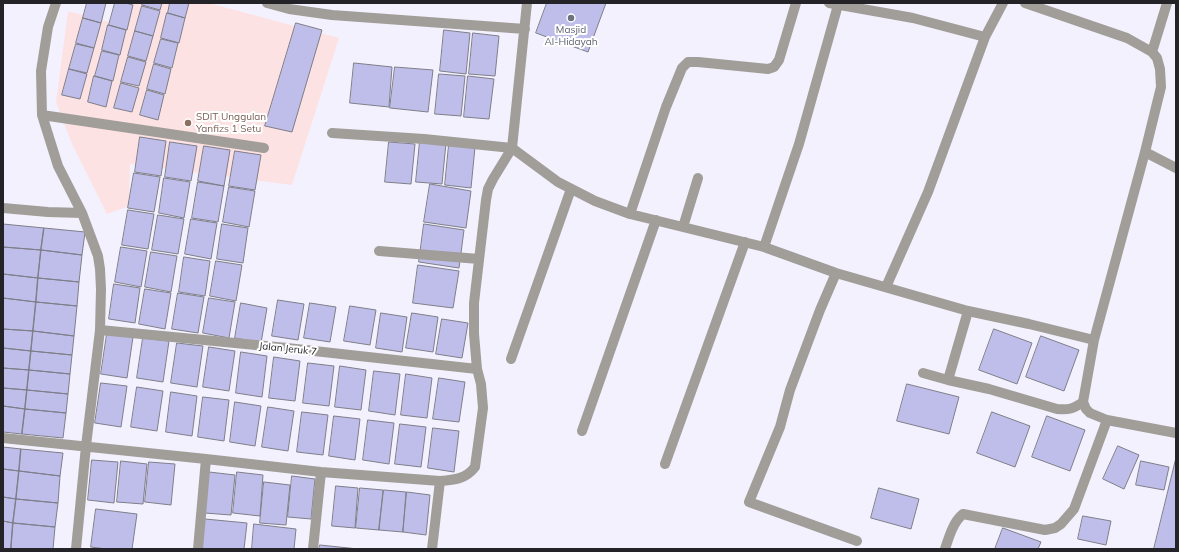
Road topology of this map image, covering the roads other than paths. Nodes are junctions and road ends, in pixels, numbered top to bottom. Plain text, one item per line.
1 (56, 3) edge
2 (267, 3) edge
3 (527, 3) edge
4 (796, 3) edge
5 (1003, 3) edge
6 (1025, 3) edge
7 (1168, 3) edge
8 (834, 4) edge
9 (525, 29) junction
10 (985, 37) junction
11 (1152, 52) junction
12 (42, 115) junction
13 (332, 133) dead end
14 (264, 148) dead end
15 (512, 148) junction
16 (1145, 152) junction
17 (1176, 168) edge
18 (698, 178) dead end
19 (571, 188) junction
20 (3, 208) edge
21 (82, 213) junction
22 (630, 214) junction
23 (656, 220) junction
24 (683, 227) junction
25 (745, 242) junction
26 (764, 247) junction
27 (379, 251) dead end
28 (479, 259) junction
29 (836, 273) junction
30 (886, 287) junction
31 (968, 311) junction
32 (100, 330) junction
33 (1094, 340) junction
34 (511, 359) dead end
35 (477, 369) junction
36 (923, 374) dead end
37 (948, 380) junction
38 (1083, 402) junction
39 (1107, 420) junction
40 (582, 431) dead end
41 (1176, 432) edge
42 (3, 438) edge
43 (86, 446) junction
44 (206, 459) junction
45 (665, 464) dead end
46 (320, 472) junction
47 (440, 481) junction
48 (857, 541) dead end
49 (76, 549) edge
50 (198, 549) edge
51 (313, 549) edge
52 (432, 549) edge
53 (945, 549) edge

1 - 12 street
2 - 9 street
3 - 9 street
4 - 22 street
5 - 10 street
6 - 11 street
7 - 11 street
8 - 10 street
8 - 26 street
9 - 15 street
10 - 30 street
11 - 16 street
12 - 14 street
12 - 21 street
13 - 15 street
15 - 19 street
15 - 28 street
16 - 17 street
16 - 33 street
18 - 24 street
19 - 22 street
19 - 34 street
20 - 21 street
21 - 32 street
22 - 23 street
23 - 24 street
23 - 40 street
24 - 25 street
25 - 26 street
25 - 45 street
26 - 29 street
27 - 28 street
28 - 35 street
29 - 30 street
29 - 48 street
30 - 31 street
31 - 33 street
31 - 37 street
32 - 35 street, Jalan Jeruk 7
32 - 43 street
33 - 38 street
35 - 47 street
36 - 37 street
37 - 38 street
38 - 39 street
39 - 41 street
39 - 53 street
42 - 43 street
43 - 44 street
43 - 49 street
44 - 46 street
44 - 50 street
46 - 47 street
46 - 51 street
47 - 52 street

